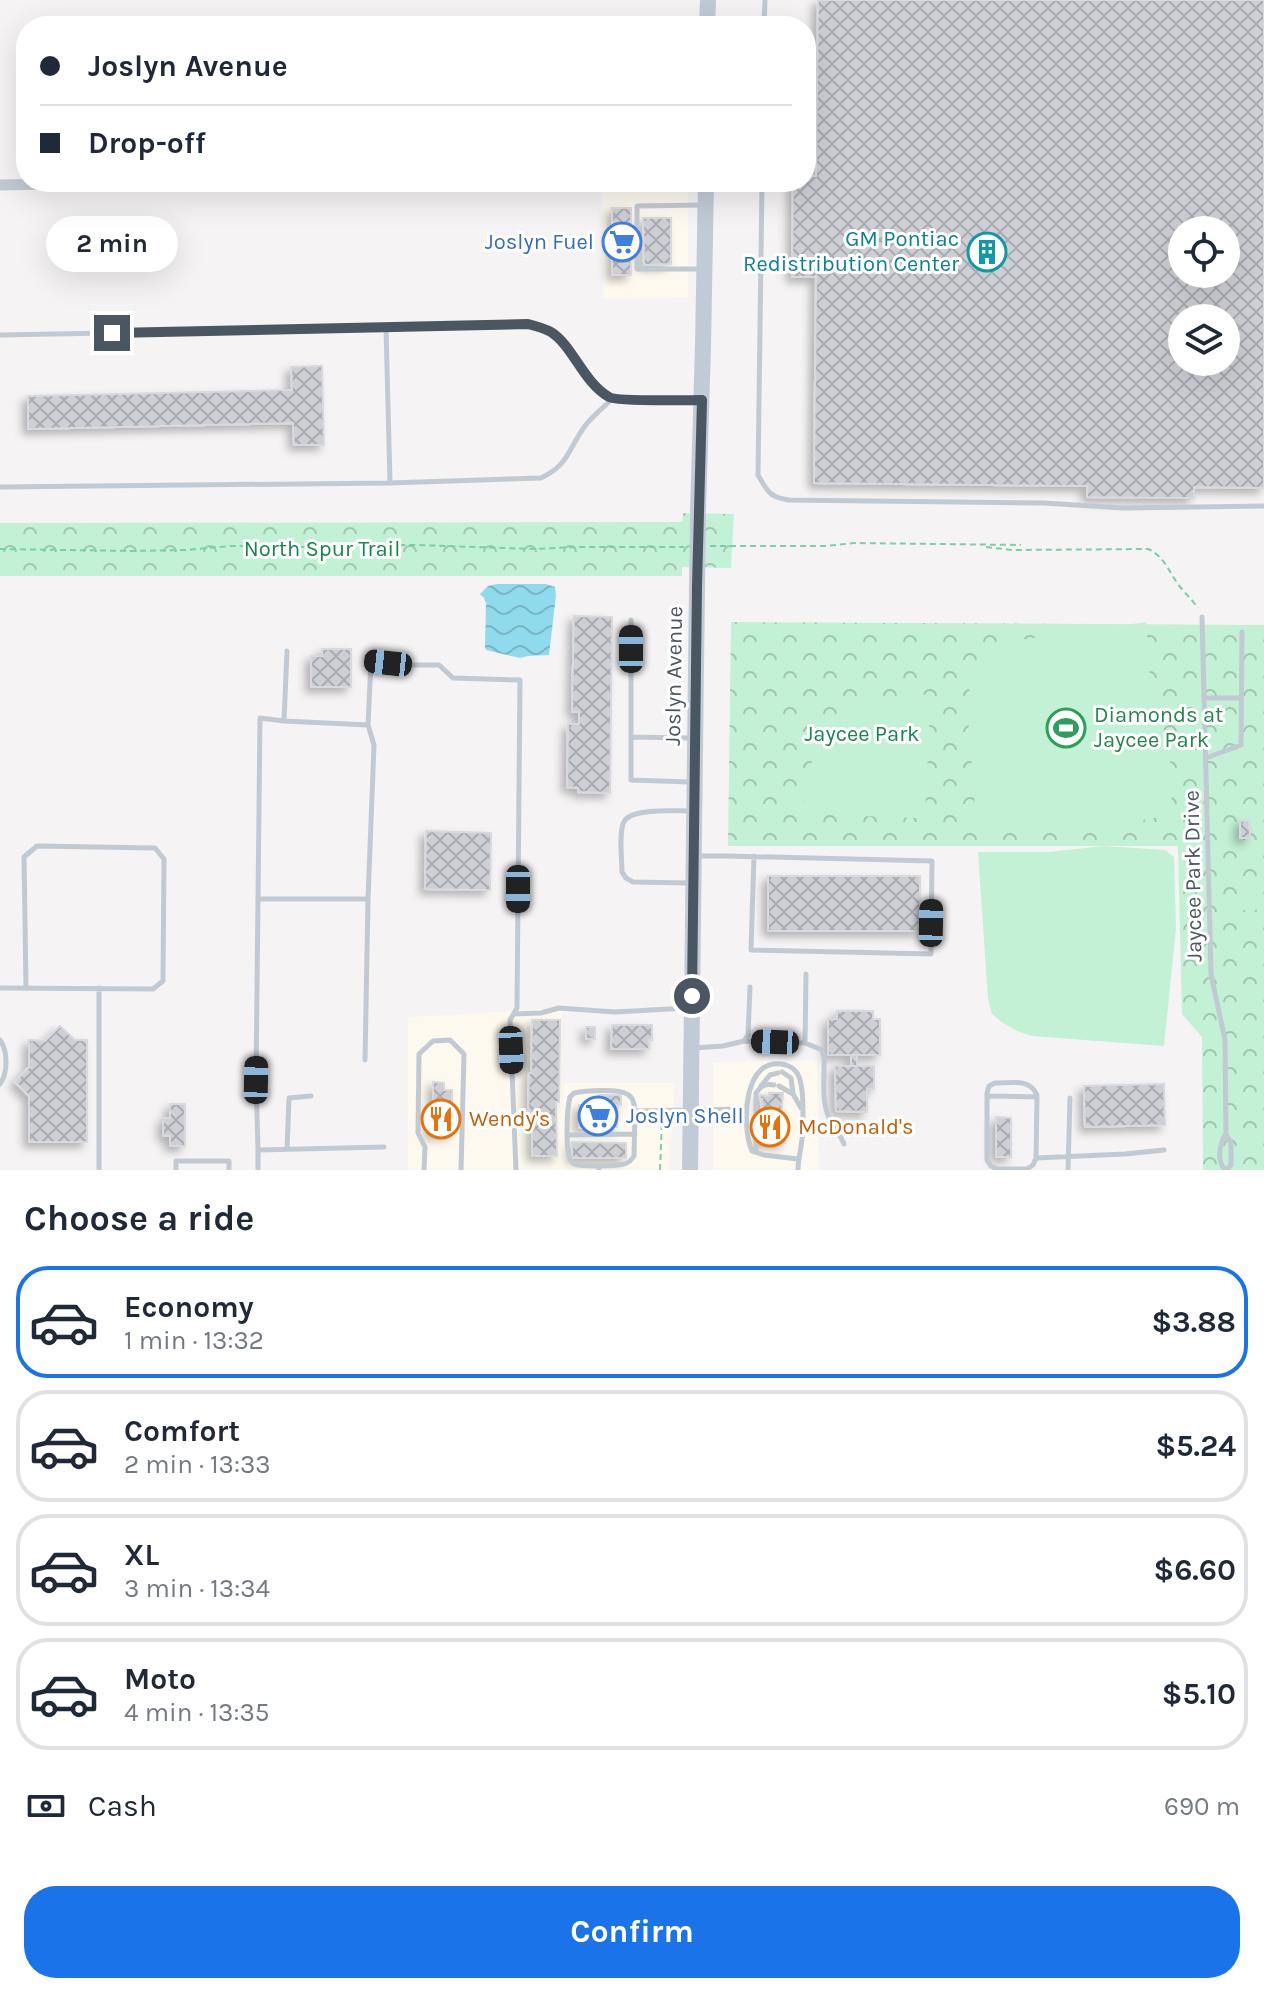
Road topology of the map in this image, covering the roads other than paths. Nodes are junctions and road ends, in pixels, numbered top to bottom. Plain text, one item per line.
1 (706, 192) edge
2 (762, 192) edge
3 (705, 205) junction
4 (705, 269) junction
5 (386, 328) junction
6 (0, 335) edge
7 (612, 399) junction
8 (702, 400) junction
9 (390, 483) junction
10 (0, 487) edge
11 (1264, 506) edge
12 (1202, 617) road end
13 (631, 620) dead end
14 (1242, 632) dead end
15 (287, 651) dead end
16 (1204, 698) junction
17 (1241, 698) junction
18 (284, 721) junction
19 (368, 725) junction
20 (631, 737) junction
21 (695, 738) junction
22 (1206, 758) junction
23 (695, 782) junction
24 (694, 811) junction
25 (694, 856) junction
26 (754, 856) junction
27 (693, 884) junction
28 (258, 899) junction
29 (368, 899) junction
30 (806, 974) dead end
31 (750, 987) dead end
32 (0, 988) edge
33 (26, 988) junction
34 (99, 988) junction
35 (692, 1007) junction
36 (514, 1014) junction
37 (0, 1040) edge
38 (744, 1041) junction
39 (805, 1043) junction
40 (691, 1048) junction
41 (365, 1060) dead end
42 (0, 1084) edge
43 (761, 1086) junction
44 (793, 1094) junction
45 (311, 1096) dead end
46 (987, 1096) junction
47 (1037, 1097) junction
48 (1070, 1098) dead end
49 (690, 1109) junction
50 (747, 1109) junction
51 (802, 1109) junction
52 (635, 1111) junction
53 (1226, 1133) junction
54 (635, 1134) junction
55 (567, 1135) junction
56 (844, 1144) dead end
57 (384, 1147) dead end
58 (287, 1149) junction
59 (258, 1150) junction
60 (1164, 1150) dead end
61 (756, 1152) junction
62 (1070, 1157) junction
63 (1036, 1158) junction
64 (798, 1159) junction
65 (599, 1168) edge
66 (99, 1170) edge
67 (176, 1170) edge
68 (229, 1170) edge
69 (258, 1170) edge
70 (424, 1170) edge
71 (461, 1170) edge
72 (516, 1170) edge
73 (690, 1170) edge
74 (798, 1170) edge
75 (1068, 1170) edge
76 (1225, 1170) edge

1 - 3 main road, Joslyn Avenue
2 - 11 lane
3 - 4 main road, Joslyn Avenue
3 - 4 lane
4 - 8 main road, Joslyn Avenue
5 - 6 lane
5 - 7 lane
5 - 9 lane
7 - 8 lane
7 - 9 lane
8 - 21 main road, Joslyn Avenue, bridge
9 - 10 lane
12 - 16 lane, Jaycee Park Drive
13 - 20 lane
14 - 17 lane
15 - 18 lane
16 - 17 lane
16 - 22 lane, Jaycee Park Drive
17 - 22 lane
18 - 19 lane
18 - 28 lane
19 - 29 lane
19 - 36 lane
20 - 21 lane
20 - 23 lane
21 - 23 main road, Joslyn Avenue
22 - 53 lane, Jaycee Park Drive
23 - 24 main road, Joslyn Avenue
24 - 25 main road, Joslyn Avenue
24 - 27 lane
25 - 26 lane
25 - 27 main road, Joslyn Avenue
26 - 26 lane
27 - 35 main road, Joslyn Avenue
28 - 29 lane
28 - 59 lane
29 - 41 lane
30 - 39 lane
31 - 38 lane
32 - 33 lane
33 - 34 lane
33 - 34 lane
34 - 66 lane
35 - 36 lane
35 - 40 main road, Joslyn Avenue
36 - 72 lane
37 - 42 lane
38 - 39 lane
38 - 40 lane
39 - 56 lane
40 - 49 main road, Joslyn Avenue
43 - 44 lane
43 - 44 lane
43 - 61 lane
44 - 51 lane
45 - 58 lane
46 - 47 lane
46 - 47 lane
46 - 63 lane
47 - 63 lane
48 - 62 lane
49 - 50 lane
49 - 52 lane
49 - 73 main road, Joslyn Avenue
50 - 51 lane
50 - 61 lane
51 - 64 lane
52 - 54 lane
52 - 55 lane
53 - 76 lane, Jaycee Park Drive
53 - 76 lane, Jaycee Park Drive
54 - 55 lane
54 - 65 lane
55 - 65 lane
57 - 58 lane
58 - 59 lane
59 - 69 lane
60 - 62 lane
61 - 64 lane
62 - 63 lane
62 - 75 lane
64 - 74 lane
67 - 68 lane
70 - 71 lane

